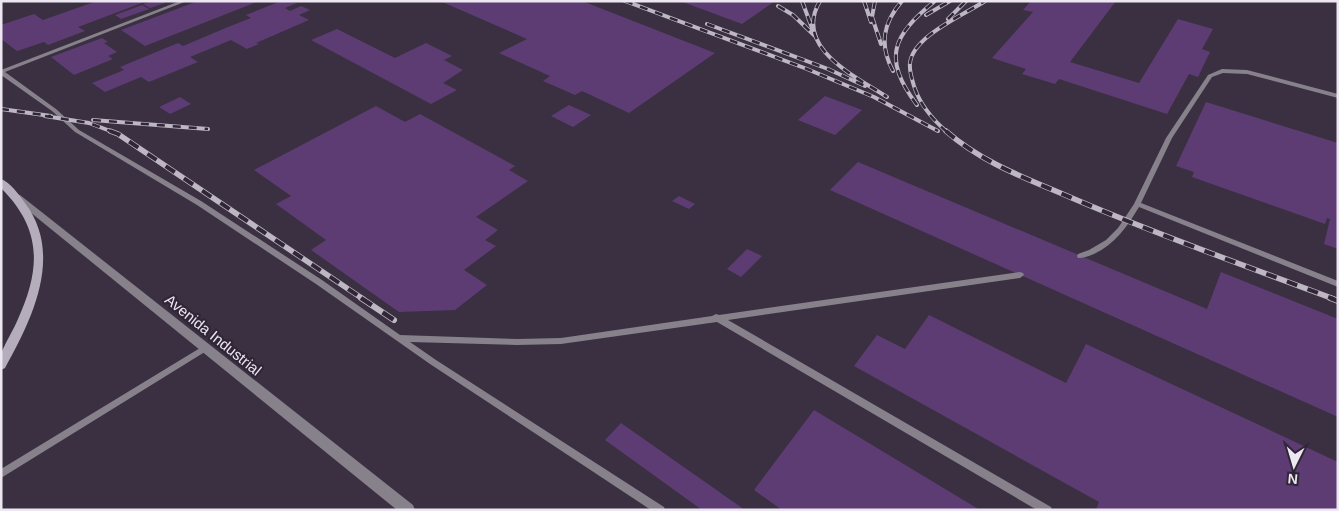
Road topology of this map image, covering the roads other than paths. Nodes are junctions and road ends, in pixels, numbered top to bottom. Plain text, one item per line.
1 (186, 1) edge
2 (1, 72) edge
3 (1338, 96) edge
4 (1, 182) edge
5 (16, 197) junction
6 (1137, 204) junction
7 (1081, 256) dead end
8 (1020, 276) dead end
9 (1338, 284) edge
10 (716, 317) junction
11 (399, 338) junction
12 (205, 348) junction
13 (1, 365) edge
14 (1, 474) edge
15 (408, 510) edge
16 (660, 510) edge
17 (1047, 510) edge

1 - 2 lane
2 - 11 lane
3 - 6 lane
4 - 5 street, Avenida Industrial
5 - 12 street, Avenida Industrial
5 - 13 street
6 - 7 lane
6 - 9 lane
8 - 10 lane
10 - 11 lane
10 - 17 lane
11 - 16 lane
12 - 14 lane
12 - 15 street, Avenida Industrial

